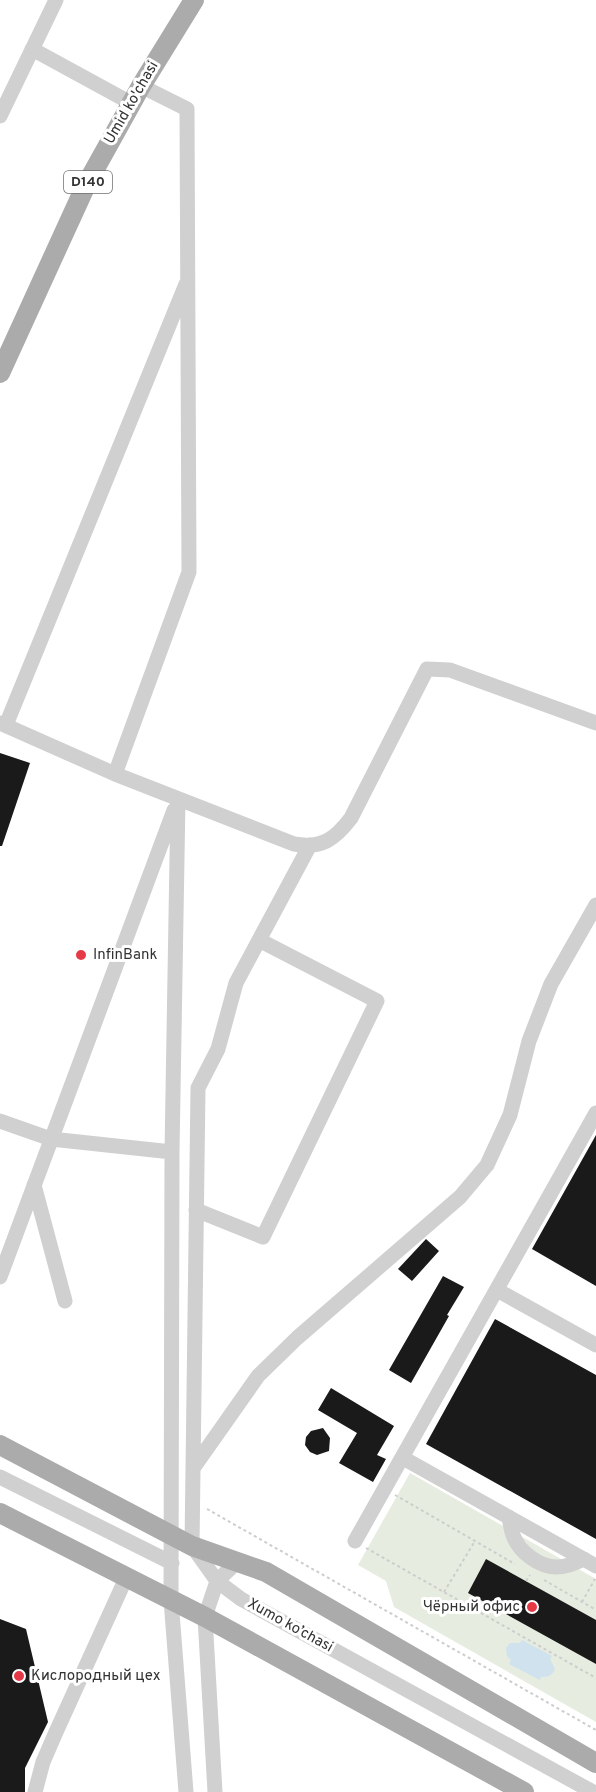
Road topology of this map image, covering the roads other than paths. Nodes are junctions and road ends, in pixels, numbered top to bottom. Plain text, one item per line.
1 (56, 0) edge
2 (194, 0) edge
3 (32, 49) junction
4 (141, 86) junction
5 (131, 103) junction
6 (0, 116) edge
7 (189, 277) junction
8 (0, 373) edge
9 (596, 723) edge
10 (3, 724) edge
11 (115, 774) junction
12 (178, 799) junction
13 (310, 845) junction
14 (596, 905) edge
15 (259, 940) junction
16 (596, 1113) edge
17 (0, 1121) edge
18 (51, 1138) junction
19 (172, 1152) junction
20 (34, 1185) junction
21 (196, 1210) junction
22 (0, 1277) edge
23 (497, 1290) junction
24 (65, 1301) dead end
25 (596, 1345) edge
26 (0, 1445) edge
27 (403, 1458) junction
28 (194, 1467) junction
29 (0, 1477) edge
30 (0, 1513) edge
31 (509, 1517) junction
32 (172, 1535) junction
33 (355, 1541) road end
34 (192, 1546) junction
35 (237, 1562) junction
36 (590, 1562) edge
37 (172, 1563) junction
38 (126, 1578) junction
39 (217, 1581) junction
40 (171, 1599) junction
41 (205, 1617) junction
42 (596, 1763) edge
43 (35, 1792) edge
44 (186, 1792) edge
45 (215, 1792) edge
46 (524, 1792) edge
47 (592, 1792) edge

1 - 3 street
2 - 4 main road, Umid ko'chasi / D140
3 - 5 street
3 - 6 street
4 - 5 main road, Umid ko'chasi / D140
4 - 7 street
5 - 8 main road, Umid ko'chasi / D140
7 - 10 street
7 - 11 street
9 - 13 street
10 - 11 street
11 - 12 street
12 - 13 street
12 - 18 street
12 - 19 street
13 - 15 street
14 - 28 street
15 - 21 street
15 - 21 street
16 - 23 street
17 - 18 street
18 - 19 street
18 - 20 street
19 - 32 street
20 - 22 street
20 - 24 street
21 - 28 street
23 - 25 street
23 - 27 street
26 - 32 main road, Xumo ko’chasi
27 - 31 street
27 - 33 street
28 - 34 street
29 - 37 street
30 - 38 main road
31 - 36 street
31 - 36 street
32 - 34 main road, Xumo ko’chasi
32 - 37 street
34 - 35 main road
34 - 39 street, Xumo ko’chasi
35 - 39 street
35 - 42 main road
37 - 40 street
38 - 40 main road
38 - 43 street
39 - 41 street
39 - 47 street, Xumo ko’chasi
40 - 41 main road
40 - 44 street
41 - 45 street
41 - 46 main road

